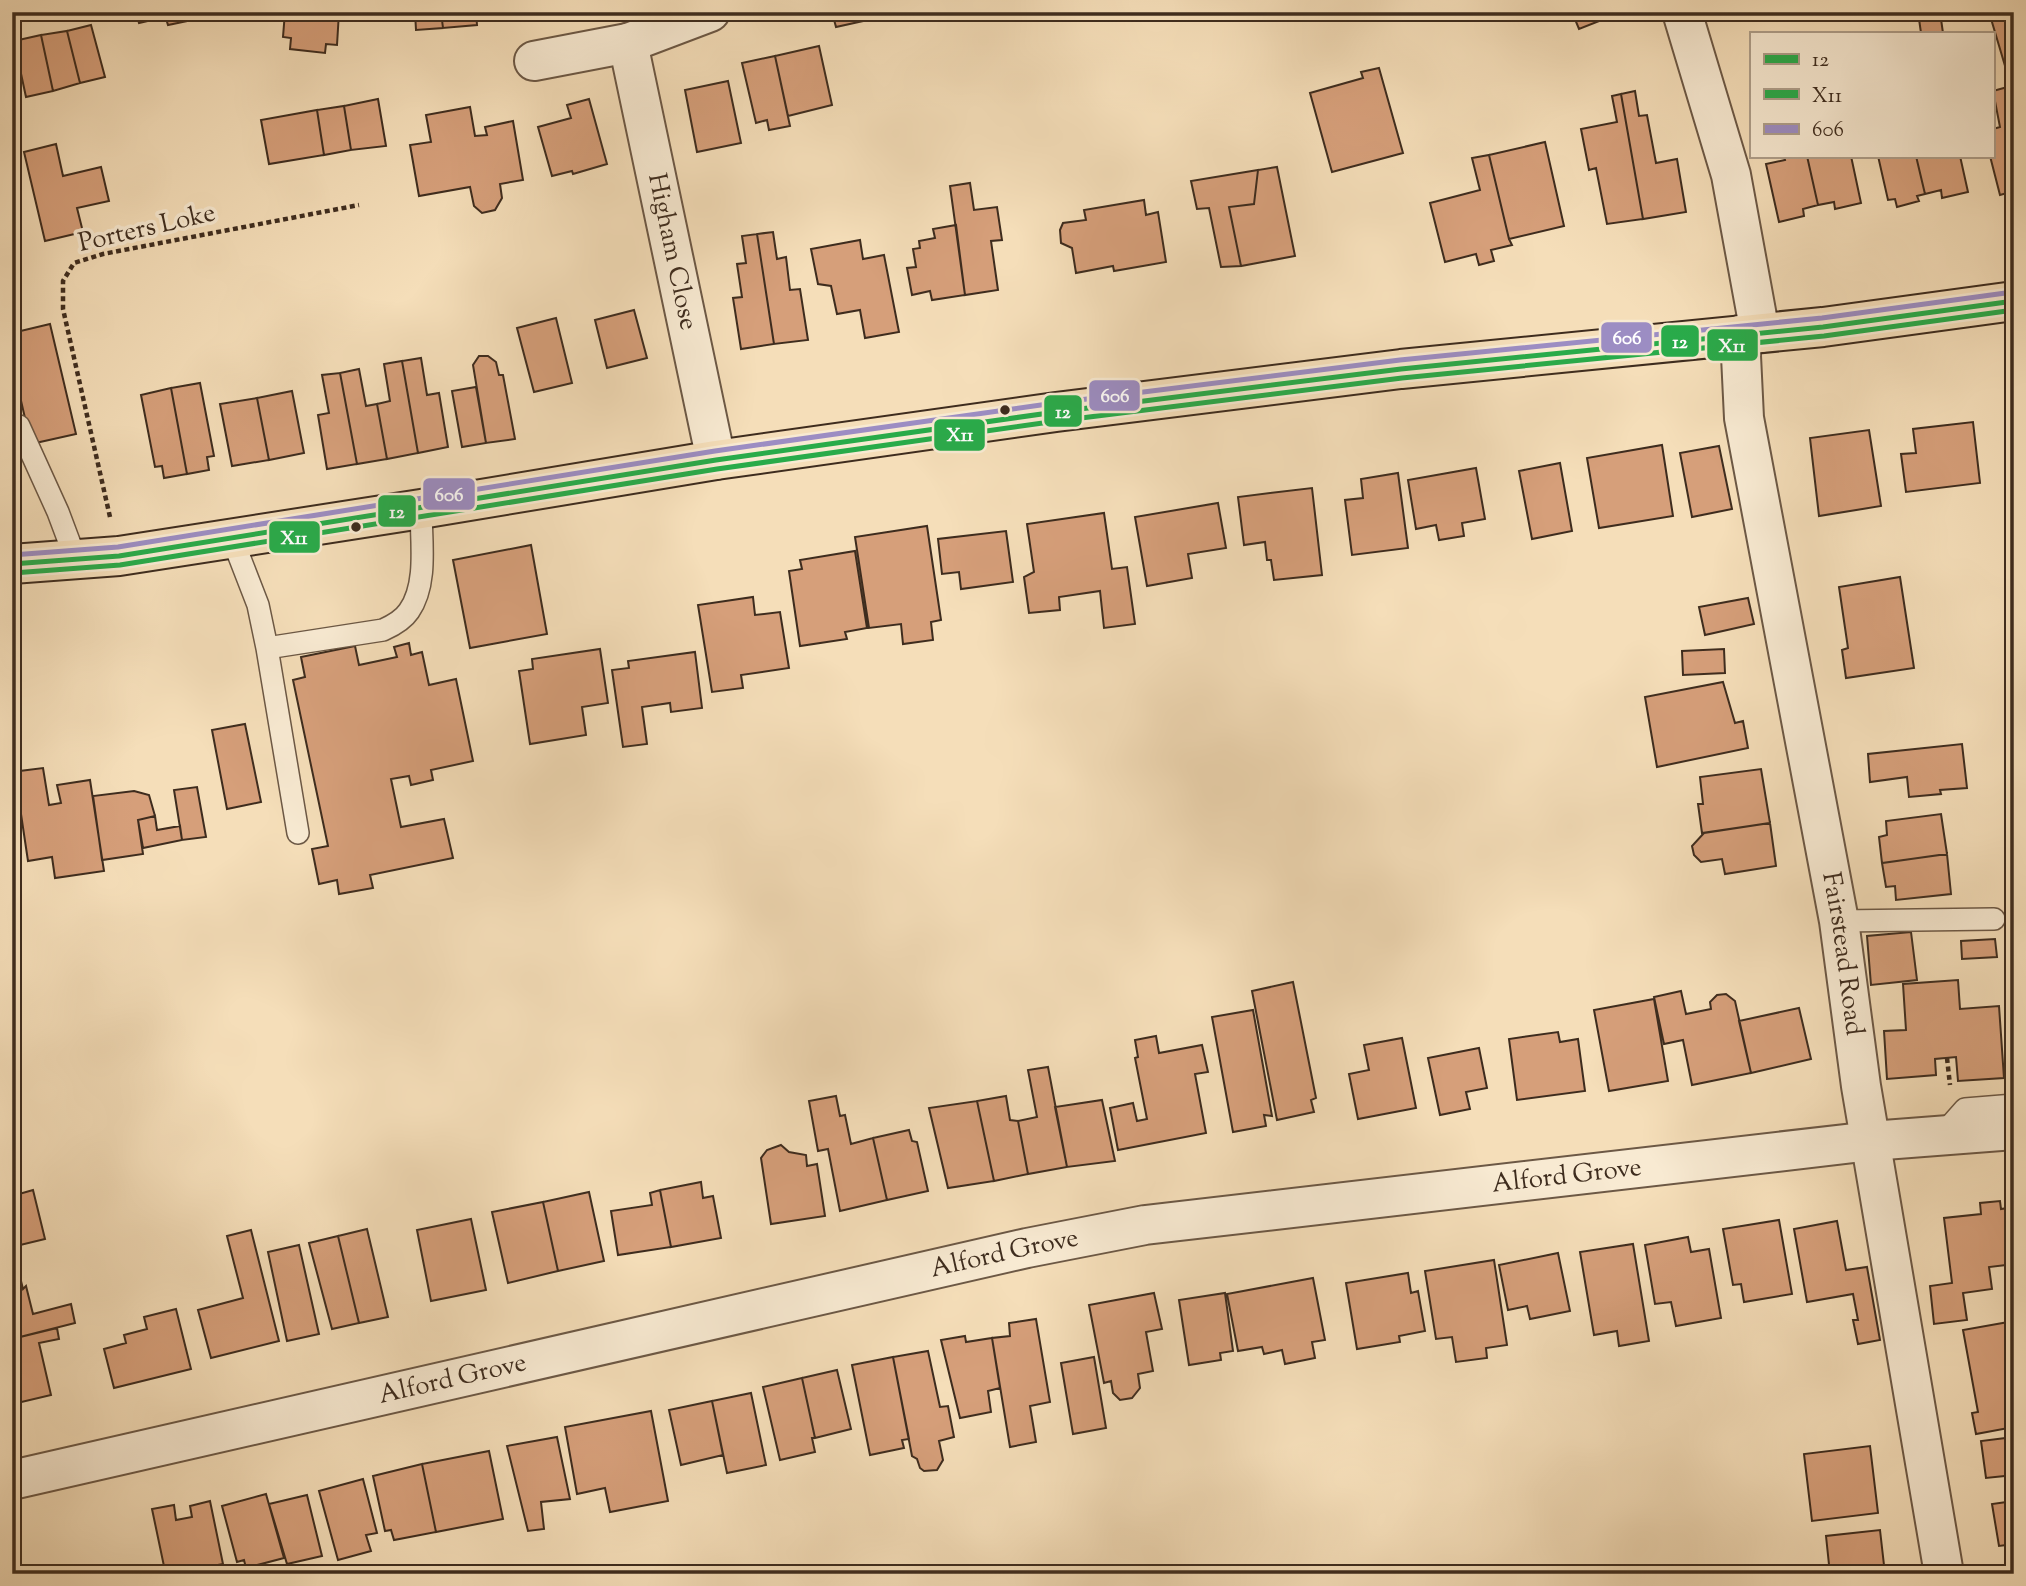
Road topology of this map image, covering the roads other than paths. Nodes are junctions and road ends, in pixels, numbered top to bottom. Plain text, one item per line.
1 (710, 12) edge
2 (1682, 12) edge
3 (628, 43) junction
4 (534, 61) dead end
5 (2014, 301) edge
6 (1750, 334) junction
7 (12, 427) edge
8 (716, 460) junction
9 (421, 509) junction
10 (232, 538) junction
11 (76, 559) junction
12 (12, 564) edge
13 (12, 573) edge
14 (267, 648) junction
15 (298, 833) dead end
16 (1994, 919) dead end
17 (1839, 921) junction
18 (2014, 1105) edge
19 (2014, 1130) edge
20 (1940, 1137) junction
21 (1871, 1141) junction
22 (12, 1480) edge
23 (1944, 1574) edge

1 - 3 street
2 - 6 street, Fairstead Road
3 - 4 street
3 - 8 street, Higham Close
5 - 6 main road
6 - 8 main road
6 - 17 street, Fairstead Road
7 - 11 lane
8 - 9 main road
9 - 10 main road
9 - 14 lane
10 - 11 main road
10 - 14 lane
11 - 12 main road
11 - 13 main road
14 - 15 lane
16 - 17 lane
17 - 21 street, Fairstead Road
18 - 20 lane
19 - 20 street, Alford Grove
20 - 21 street, Alford Grove
21 - 22 street, Alford Grove
21 - 23 street, Fairstead Road

